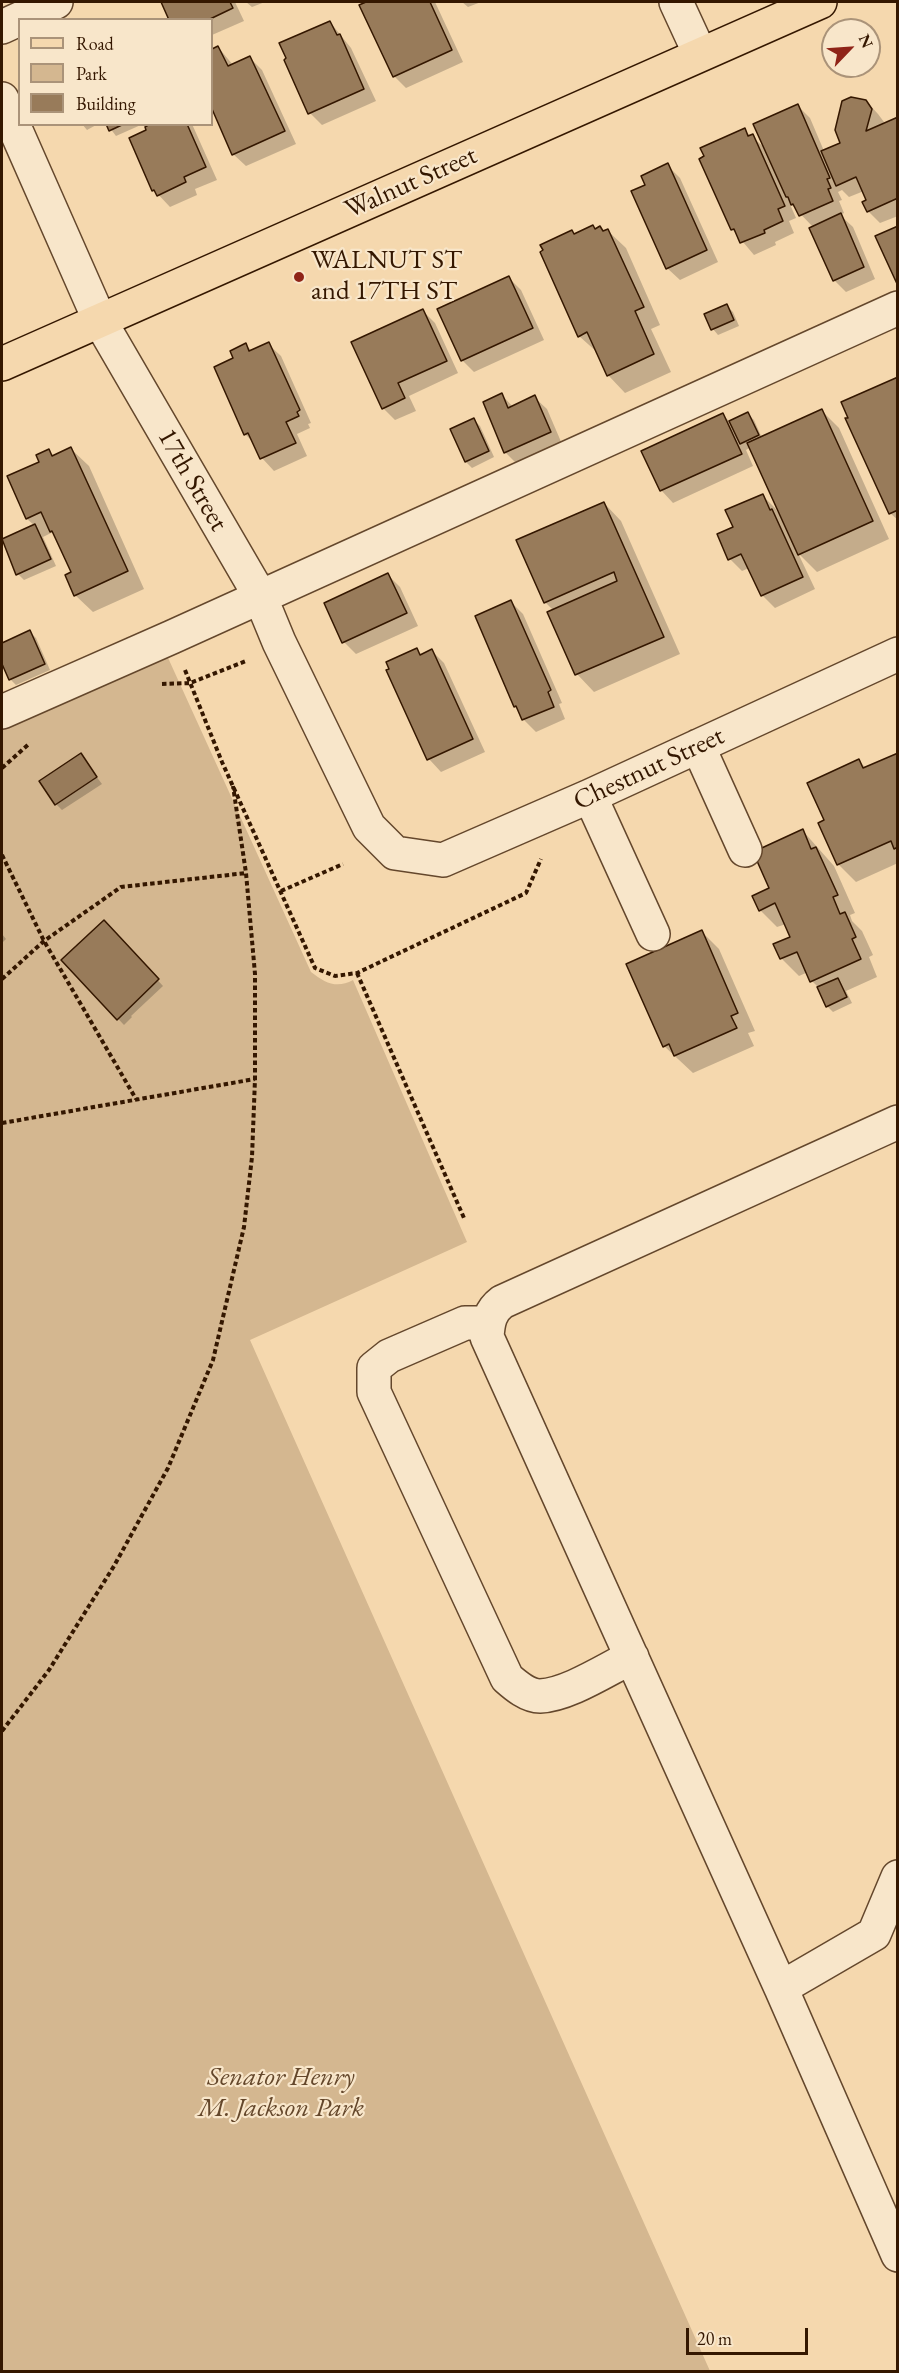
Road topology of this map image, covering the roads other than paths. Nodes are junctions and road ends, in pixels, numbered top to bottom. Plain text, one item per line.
1 (56, 2) edge
2 (676, 2) edge
3 (820, 2) edge
4 (21, 18) edge
5 (18, 20) edge
6 (2, 27) edge
7 (700, 54) junction
8 (2, 99) edge
9 (897, 308) edge
10 (100, 321) junction
11 (2, 364) edge
12 (260, 596) junction
13 (897, 654) edge
14 (2, 712) edge
15 (698, 746) junction
16 (590, 796) junction
17 (745, 850) dead end
18 (395, 854) joint
19 (653, 934) dead end
20 (897, 1122) edge
21 (488, 1323) junction
22 (632, 1657) junction
23 (897, 1877) edge
24 (886, 1939) edge
25 (781, 1988) junction
26 (897, 2255) edge

1 - 4 street
2 - 7 street
3 - 7 main road, Walnut Street
5 - 6 street
7 - 10 main road, Walnut Street
8 - 10 street, 17th Street
9 - 12 street
10 - 11 main road, Walnut Street
10 - 12 street, 17th Street
12 - 14 street
12 - 18 street, 17th Street
13 - 15 street, Chestnut Street
15 - 16 street, Chestnut Street
15 - 17 street
16 - 18 street, Chestnut Street
16 - 19 street
20 - 21 street
21 - 22 street
21 - 22 street
22 - 25 street
23 - 24 street
24 - 25 street
25 - 26 street

